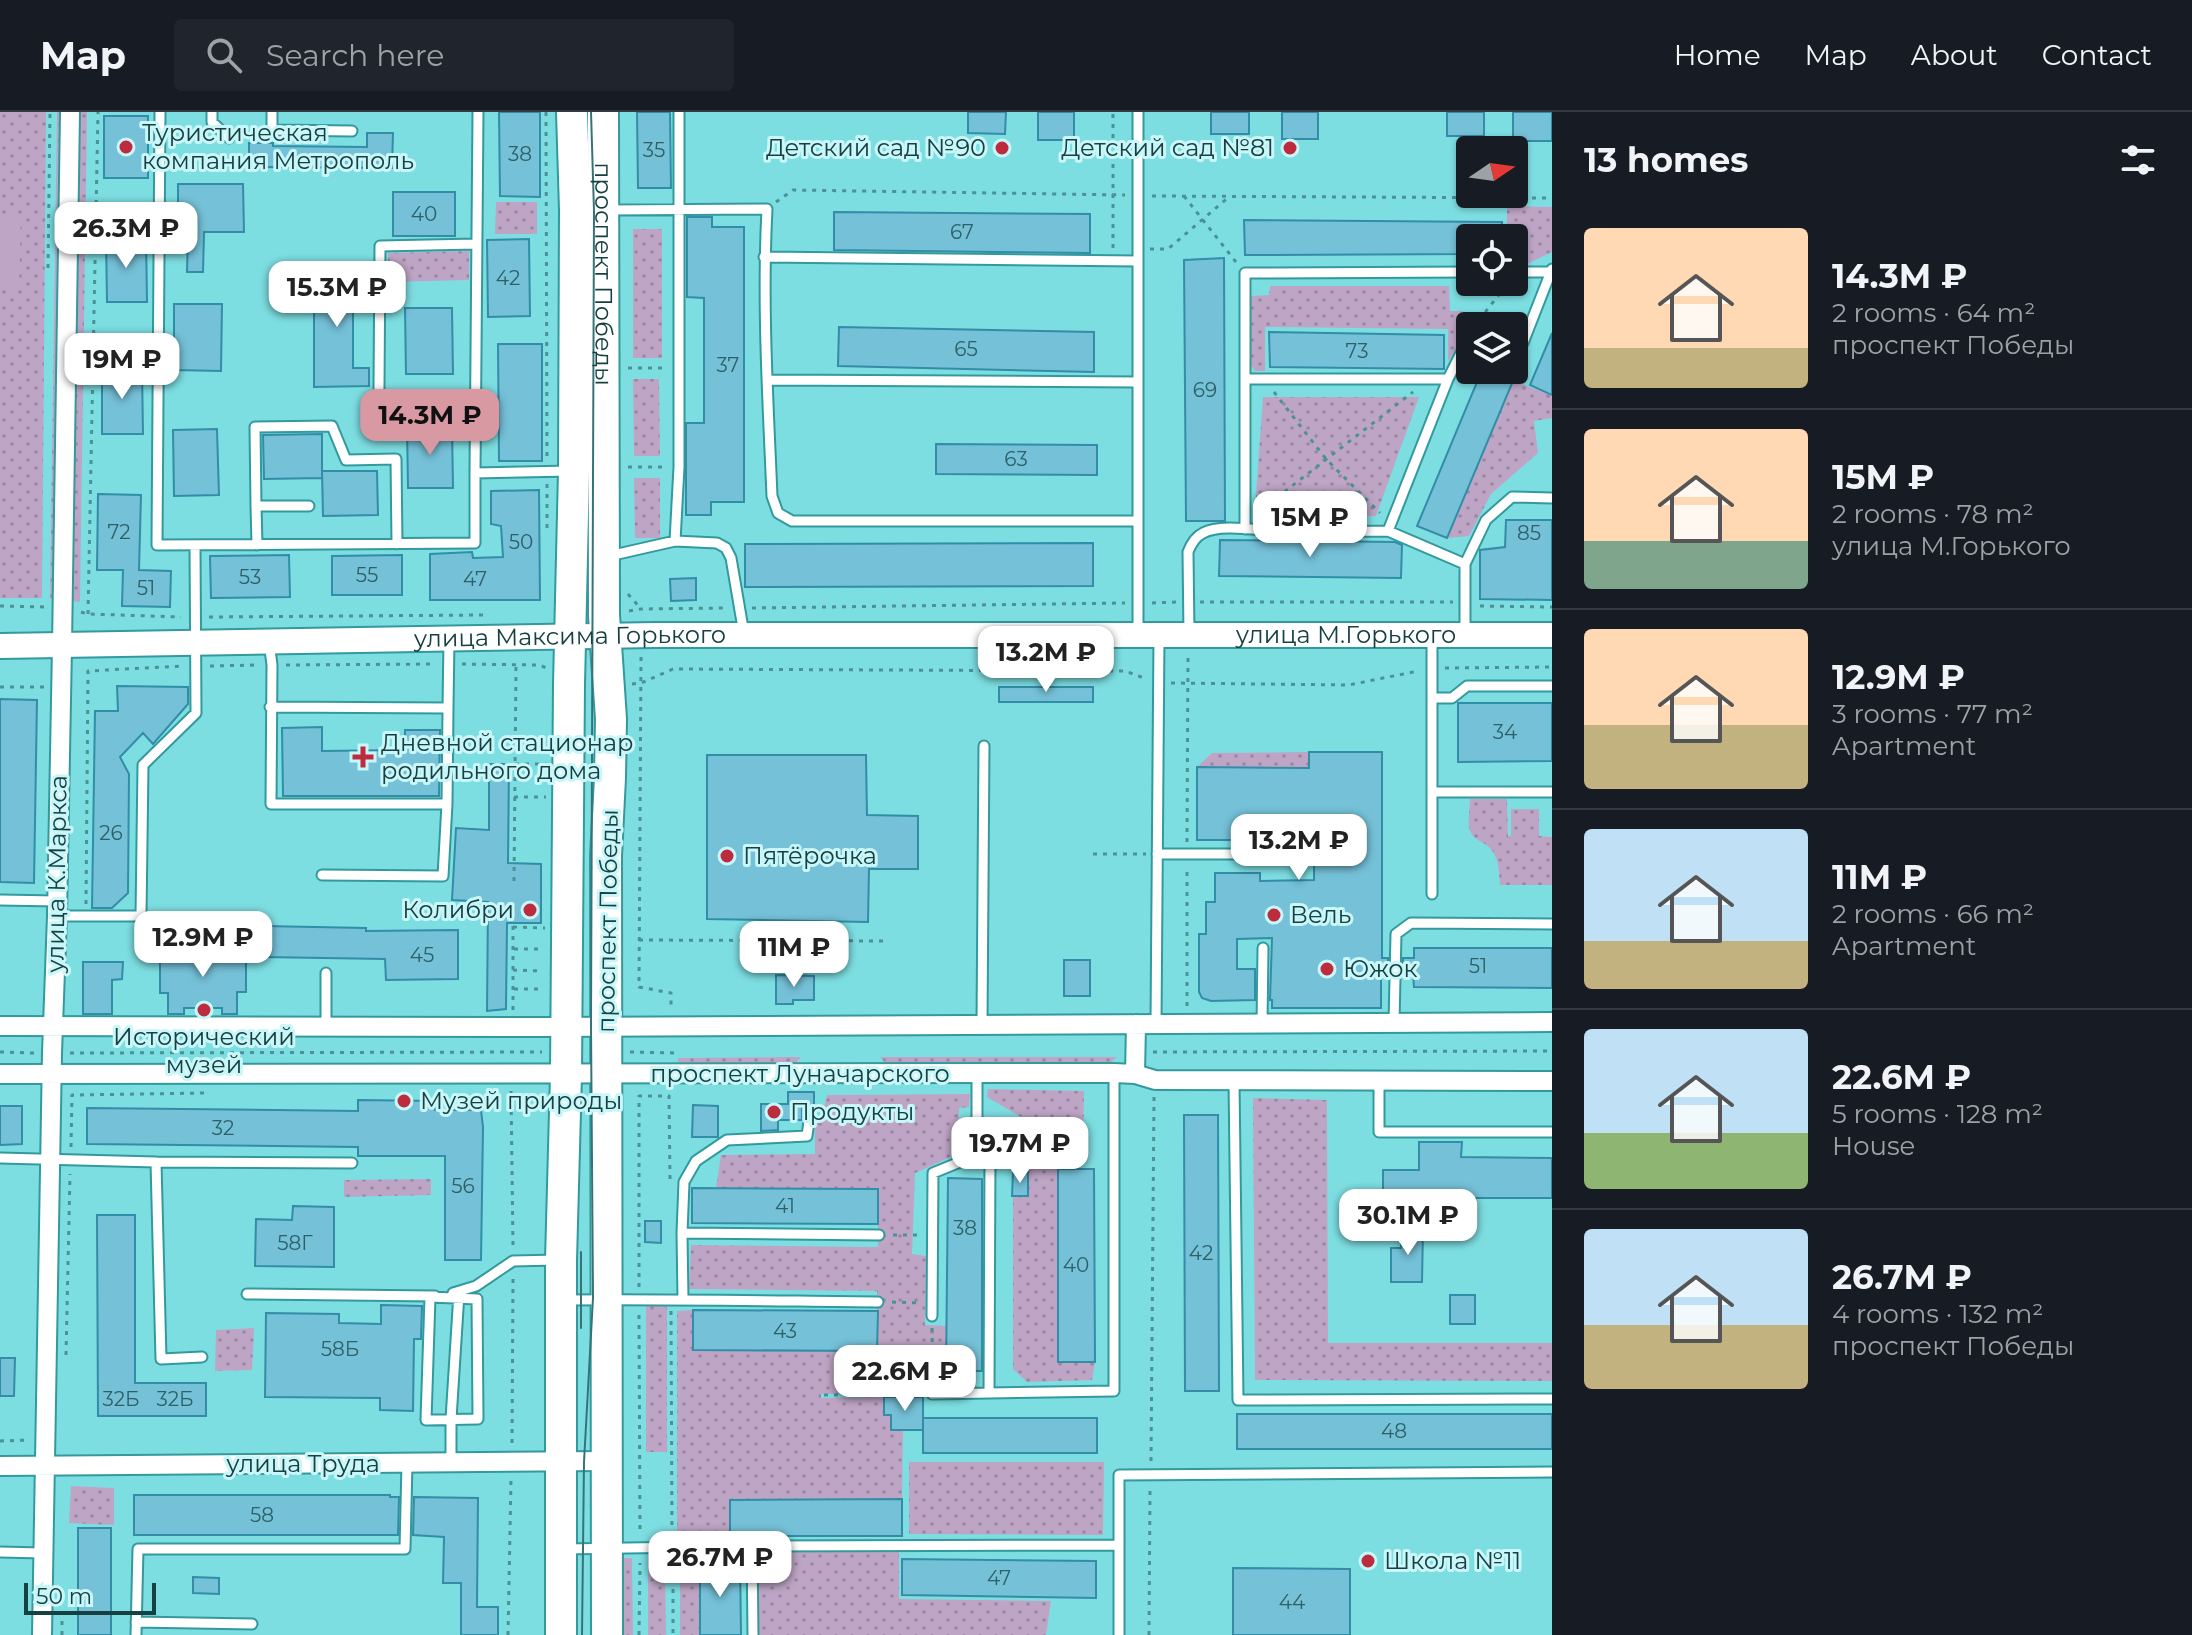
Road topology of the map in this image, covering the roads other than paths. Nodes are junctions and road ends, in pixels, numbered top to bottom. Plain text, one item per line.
1 (70, 112) edge
2 (160, 112) edge
3 (212, 112) edge
4 (272, 112) edge
5 (478, 112) edge
6 (572, 112) edge
7 (603, 112) edge
8 (679, 112) edge
9 (1138, 112) edge
10 (352, 131) dead end
11 (229, 138) dead end
12 (680, 208) junction
13 (589, 210) junction
14 (476, 244) junction
15 (764, 257) junction
16 (1138, 261) junction
17 (1551, 271) edge
18 (1456, 272) edge
19 (1528, 272) edge
20 (1528, 330) edge
21 (1456, 365) edge
22 (1245, 379) junction
23 (1448, 379) junction
24 (767, 380) junction
25 (1138, 382) junction
26 (379, 388) dead end
27 (560, 471) junction
28 (475, 473) junction
29 (1552, 498) edge
30 (256, 506) junction
31 (309, 506) dead end
32 (1138, 521) junction
33 (1389, 528) junction
34 (1245, 529) junction
35 (675, 541) junction
36 (397, 544) junction
37 (195, 545) junction
38 (257, 545) junction
39 (605, 556) junction
40 (1465, 564) junction
41 (605, 625) junction
42 (1149, 634) junction
43 (1189, 634) junction
44 (744, 635) junction
45 (1552, 635) edge
46 (1432, 636) junction
47 (1464, 637) junction
48 (571, 638) junction
49 (449, 639) junction
50 (0, 646) edge
51 (62, 646) junction
52 (270, 653) junction
53 (195, 654) junction
54 (1552, 686) edge
55 (1432, 698) junction
56 (270, 707) junction
57 (448, 708) junction
58 (984, 746) dead end
59 (1432, 792) junction
60 (1552, 792) edge
61 (447, 804) junction
62 (1157, 854) junction
63 (1302, 854) dead end
64 (322, 875) dead end
65 (1432, 894) dead end
66 (0, 900) edge
67 (57, 908) junction
68 (1552, 924) edge
69 (1263, 948) dead end
70 (326, 973) dead end
71 (1552, 1022) edge
72 (982, 1024) junction
73 (1136, 1024) junction
74 (1163, 1024) junction
75 (1262, 1024) junction
76 (1394, 1024) junction
77 (0, 1026) edge
78 (53, 1026) junction
79 (326, 1027) junction
80 (566, 1027) junction
81 (606, 1027) junction
82 (977, 1073) junction
83 (1114, 1073) junction
84 (0, 1074) edge
85 (566, 1074) junction
86 (1135, 1074) junction
87 (51, 1075) junction
88 (608, 1075) junction
89 (1379, 1080) junction
90 (1234, 1081) junction
91 (1552, 1081) edge
92 (809, 1121) dead end
93 (1552, 1132) edge
94 (977, 1155) junction
95 (0, 1158) edge
96 (50, 1159) junction
97 (156, 1162) junction
98 (352, 1163) dead end
99 (682, 1233) junction
100 (879, 1235) road end
101 (561, 1260) junction
102 (247, 1294) dead end
103 (459, 1295) junction
104 (430, 1297) junction
105 (607, 1299) junction
106 (561, 1300) junction
107 (683, 1300) junction
108 (878, 1302) road end
109 (932, 1316) road end
110 (202, 1357) dead end
111 (989, 1393) junction
112 (932, 1394) road end
113 (1552, 1399) edge
114 (451, 1419) junction
115 (607, 1461) junction
116 (559, 1462) junction
117 (407, 1463) junction
118 (451, 1463) junction
119 (0, 1466) edge
120 (43, 1466) junction
121 (1552, 1472) edge
122 (1119, 1545) junction
123 (752, 1546) junction
124 (607, 1547) junction
125 (561, 1549) junction
126 (0, 1552) edge
127 (42, 1553) junction
128 (136, 1622) junction
129 (252, 1624) dead end
130 (42, 1635) edge
131 (136, 1635) edge
132 (561, 1635) edge
133 (607, 1635) edge
134 (753, 1635) edge
135 (1119, 1635) edge

1 - 51 street, улица К.Маркса
2 - 37 lane
3 - 11 lane
4 - 10 lane
5 - 14 lane
6 - 13 main road, проспект Победы
7 - 13 main road, проспект Победы
8 - 12 lane
9 - 16 lane
12 - 13 lane
12 - 15 lane
12 - 35 lane
13 - 27 main road, проспект Победы
13 - 39 main road, проспект Победы
14 - 26 lane
14 - 28 lane
15 - 16 lane
15 - 24 lane
16 - 25 lane
17 - 19 lane
17 - 20 lane
18 - 22 lane
21 - 23 lane
22 - 23 lane
22 - 34 lane
23 - 33 lane
24 - 25 lane
24 - 32 lane
25 - 32 lane
27 - 28 lane
27 - 48 main road, проспект Победы
28 - 36 lane
29 - 40 lane
30 - 31 lane
30 - 36 lane
30 - 38 lane
32 - 42 lane
33 - 34 lane
33 - 40 lane
34 - 43 lane
35 - 39 lane
35 - 44 lane
36 - 38 lane
37 - 38 lane
37 - 53 lane
39 - 41 main road, проспект Победы
40 - 47 lane
41 - 44 street, улица Максима Горького
41 - 48 street, улица Максима Горького
41 - 81 main road, проспект Победы
42 - 43 street, улица М.Горького
42 - 44 street, улица Максима Горького
42 - 62 lane
43 - 46 street, улица М.Горького
45 - 47 street, улица М.Горького
46 - 47 street, улица М.Горького
46 - 55 lane
48 - 49 street, улица Максима Горького
48 - 80 main road, проспект Победы
49 - 52 street, улица Максима Горького
49 - 57 lane
50 - 51 street, улица Максима Горького
51 - 53 street, улица Максима Горького
51 - 67 street, улица К.Маркса
52 - 53 street, улица Максима Горького
52 - 56 lane
53 - 67 lane
54 - 55 lane
55 - 59 lane
56 - 57 lane
56 - 61 lane
57 - 61 lane
58 - 72 lane
59 - 60 lane
59 - 65 lane
61 - 64 lane
62 - 63 lane
62 - 74 lane
66 - 67 lane
67 - 78 street, улица К.Маркса
68 - 76 lane
69 - 75 lane
70 - 79 lane
71 - 76 street, проспект Луначарского
72 - 73 street, проспект Луначарского
72 - 81 street, проспект Луначарского
73 - 74 street, проспект Луначарского
73 - 86 street
74 - 75 street, проспект Луначарского
75 - 76 street, проспект Луначарского
77 - 78 street, проспект Луначарского
78 - 79 street, проспект Луначарского
78 - 87 street, улица К.Маркса
79 - 80 street, проспект Луначарского
80 - 81 street, проспект Луначарского
80 - 85 main road, проспект Победы
81 - 88 main road, проспект Победы
82 - 83 street, проспект Луначарского
82 - 88 street, проспект Луначарского
82 - 94 lane
83 - 86 street, проспект Луначарского
83 - 111 lane
84 - 87 street, проспект Луначарского
85 - 87 street, проспект Луначарского
85 - 88 street, проспект Луначарского
85 - 101 main road, проспект Победы
86 - 90 street, проспект Луначарского
87 - 96 street, улица К.Маркса
88 - 105 main road, проспект Победы
89 - 90 street, проспект Луначарского
89 - 91 street, проспект Луначарского
89 - 93 lane
90 - 113 lane
92 - 99 lane
94 - 109 lane
94 - 111 lane
95 - 96 lane
96 - 97 lane
96 - 120 street, улица К.Маркса
97 - 98 lane
97 - 110 lane
99 - 100 lane
99 - 107 lane
101 - 103 lane
101 - 106 main road, проспект Победы
102 - 104 lane
103 - 104 lane
103 - 114 lane
103 - 114 lane
104 - 114 lane
105 - 106 lane
105 - 107 lane
105 - 115 main road, проспект Победы
106 - 116 main road, проспект Победы
107 - 108 lane
111 - 112 lane
114 - 118 lane
115 - 116 street, улица Труда
115 - 124 main road, проспект Победы
116 - 118 street, улица Труда
116 - 125 main road, проспект Победы
117 - 118 street, улица Труда
117 - 120 street, улица Труда
117 - 128 lane
119 - 120 street, улица Труда
120 - 127 street, улица К.Маркса
121 - 122 lane
122 - 123 lane
122 - 135 lane
123 - 124 lane
123 - 134 lane
124 - 125 lane
124 - 133 main road, проспект Победы
125 - 132 main road, проспект Победы
126 - 127 lane
127 - 130 street, улица К.Маркса
128 - 129 lane
128 - 131 lane

